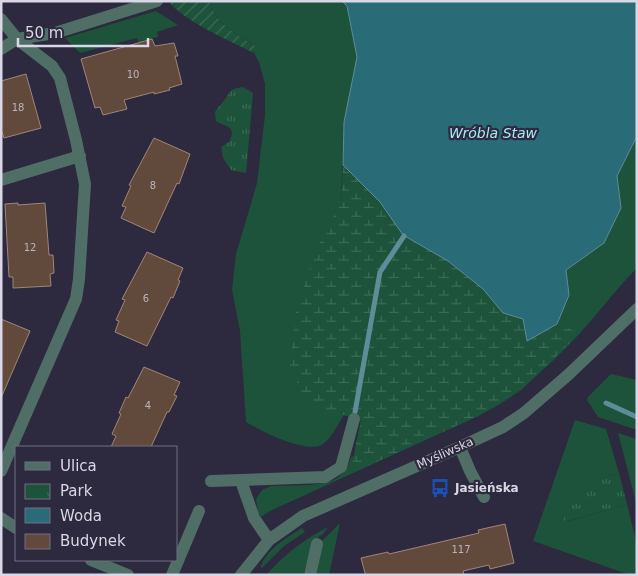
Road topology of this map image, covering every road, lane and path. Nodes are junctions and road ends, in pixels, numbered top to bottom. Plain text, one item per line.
1 (157, 1) edge
2 (1, 19) edge
3 (17, 39) junction
4 (1, 48) edge
5 (80, 156) junction
6 (1, 180) edge
7 (637, 309) edge
8 (354, 419) dead end
9 (460, 447) junction
10 (1, 471) edge
11 (211, 481) dead end
12 (241, 481) junction
13 (484, 497) dead end
14 (199, 511) dead end
15 (1, 518) edge
16 (15, 527) edge
17 (269, 540) junction
18 (316, 544) dead end
19 (93, 561) edge
20 (178, 561) edge
21 (178, 561) edge
22 (246, 573) edge
23 (128, 575) edge
24 (172, 575) edge
25 (310, 575) edge

1 - 3 street
2 - 3 street
3 - 4 street
3 - 5 street
5 - 6 street
5 - 10 street
7 - 9 street, Myśliwska
8 - 12 street
9 - 13 street
9 - 17 street, Myśliwska
11 - 12 street
12 - 17 street
14 - 21 street
15 - 16 street
17 - 22 street, Myśliwska
18 - 25 street
19 - 23 street
20 - 24 street

